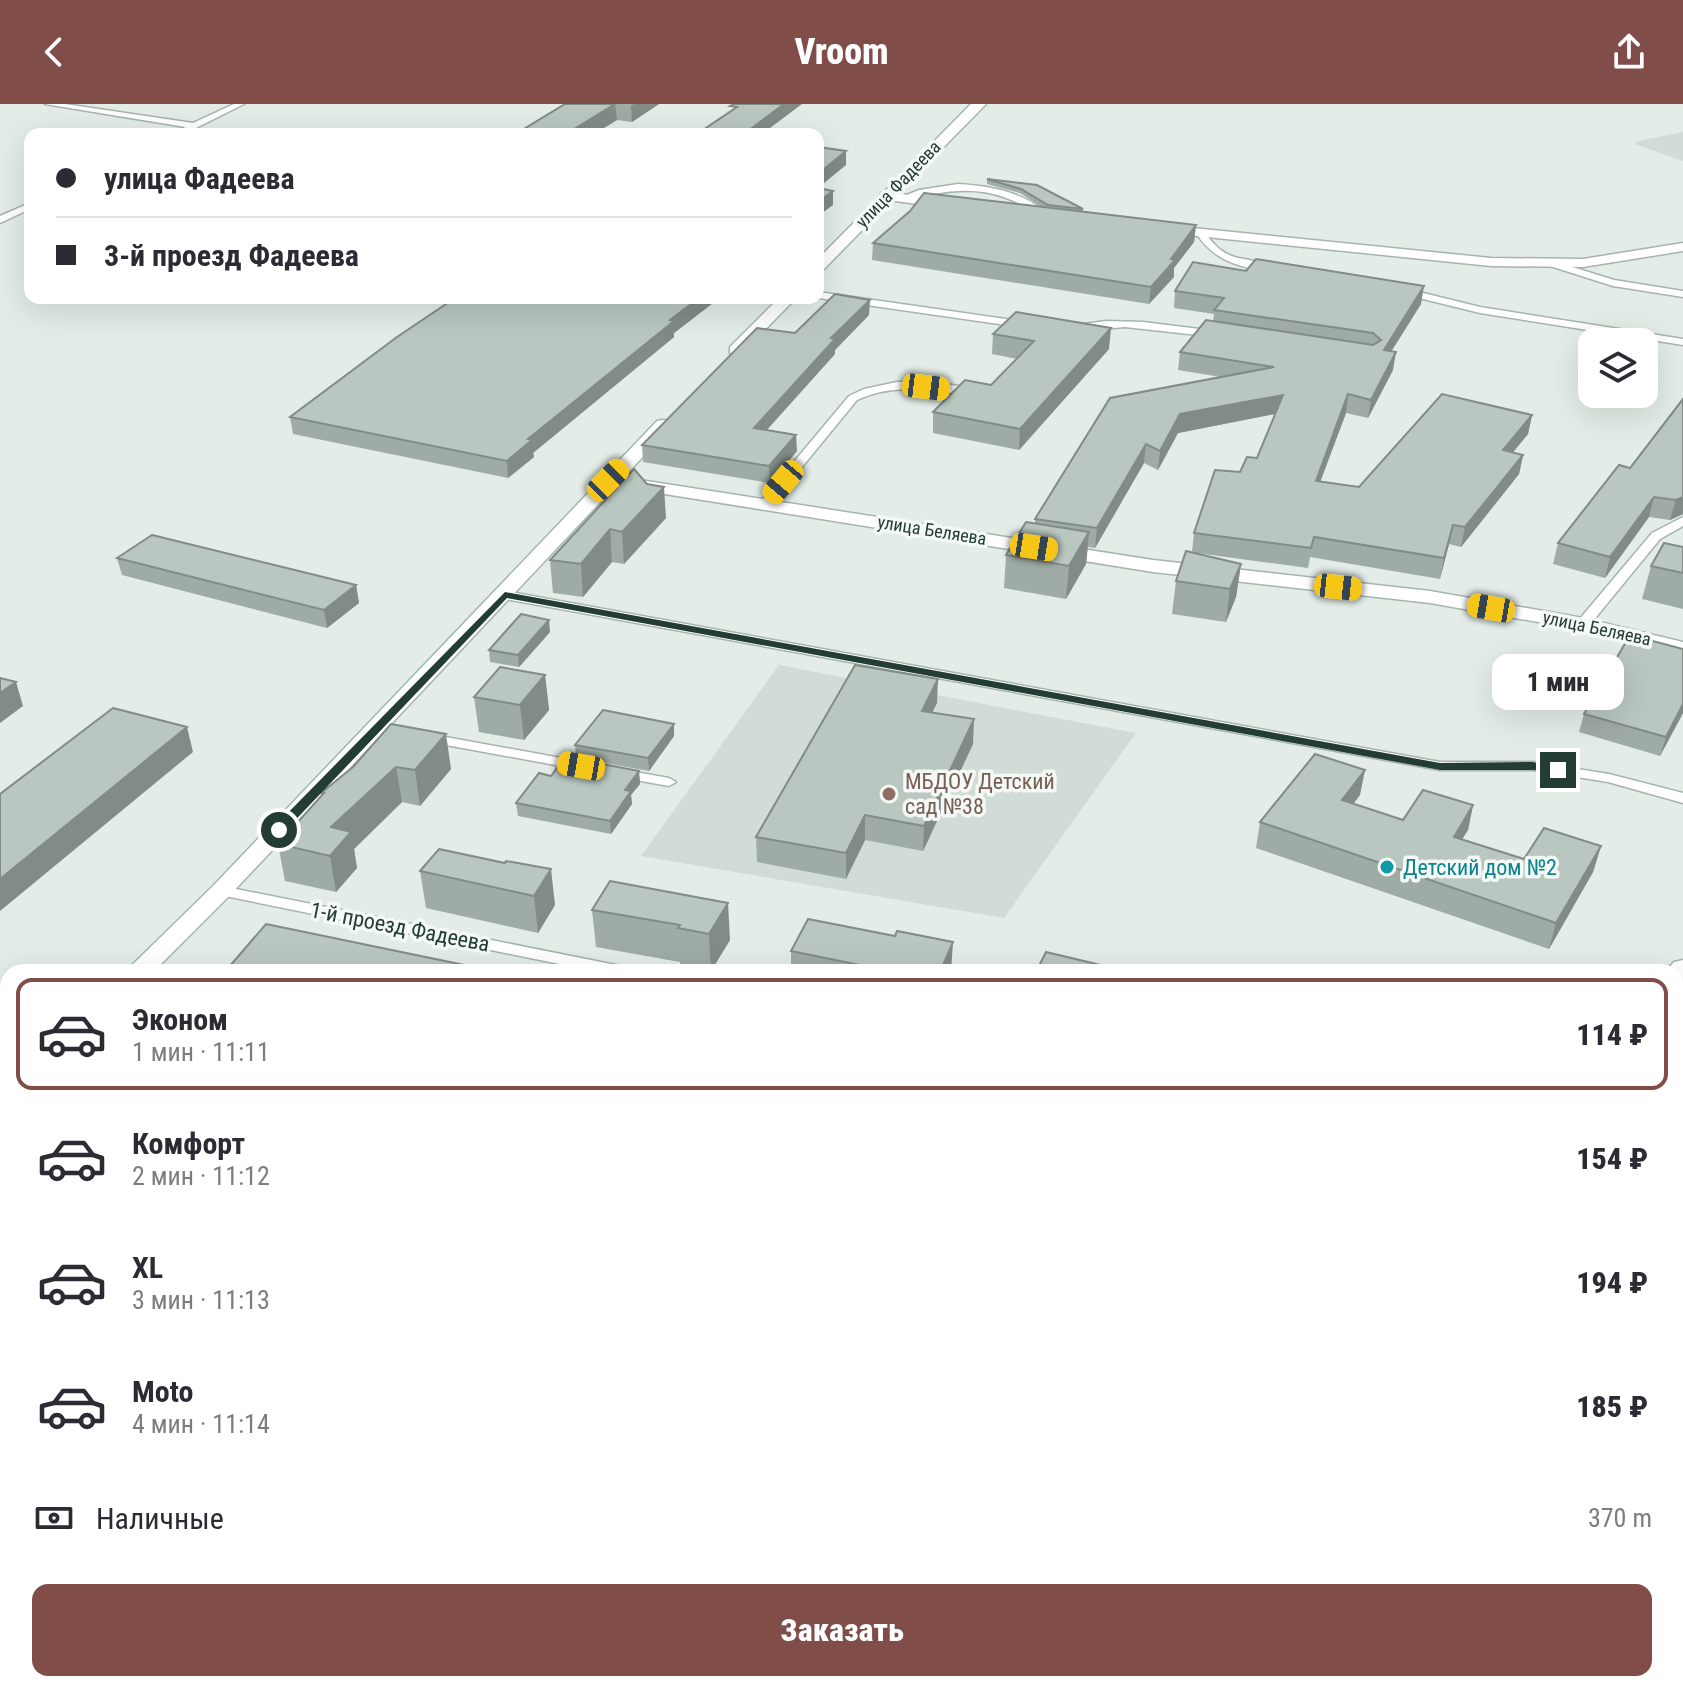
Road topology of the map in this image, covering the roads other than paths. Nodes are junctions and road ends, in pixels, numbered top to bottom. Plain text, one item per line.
1 (49, 104) edge
2 (240, 104) edge
3 (980, 104) edge
4 (194, 126) junction
5 (190, 128) edge
6 (886, 196) junction
7 (902, 199) junction
8 (960, 206) edge
9 (24, 209) edge
10 (1003, 211) edge
11 (1054, 218) joint
12 (0, 220) edge
13 (1155, 228) edge
14 (1201, 233) junction
15 (1683, 247) edge
16 (824, 261) edge
17 (1550, 263) junction
18 (1275, 270) edge
19 (1394, 290) edge
20 (1683, 294) edge
21 (824, 296) edge
22 (782, 304) edge
23 (1039, 327) edge
24 (1060, 329) edge
25 (1221, 335) edge
26 (1683, 342) edge
27 (721, 366) edge
28 (975, 393) edge
29 (676, 412) edge
30 (608, 480) junction
31 (766, 503) junction
32 (1683, 521) edge
33 (505, 595) junction
34 (1583, 624) junction
35 (1683, 648) edge
36 (391, 731) junction
37 (669, 782) dead end
38 (1683, 798) edge
39 (221, 891) junction
40 (146, 964) edge
41 (586, 964) edge

1 - 4 lane
2 - 4 lane
3 - 6 street, улица Фадеева
4 - 5 lane
6 - 7 street
6 - 16 street, улица Фадеева
7 - 8 street
7 - 11 lane
9 - 12 lane
10 - 11 street
13 - 14 street
14 - 17 street
14 - 18 lane
15 - 17 street
17 - 20 lane
19 - 26 lane
21 - 23 lane
22 - 27 street
24 - 25 lane
28 - 31 lane
29 - 30 street
30 - 31 street, улица Беляева
30 - 33 street
31 - 34 street, улица Беляева
32 - 34 lane
33 - 36 street
33 - 38 lane
34 - 35 street, улица Беляева
36 - 37 lane
36 - 39 street
39 - 40 street
39 - 41 lane, 1-й проезд Фадеева

